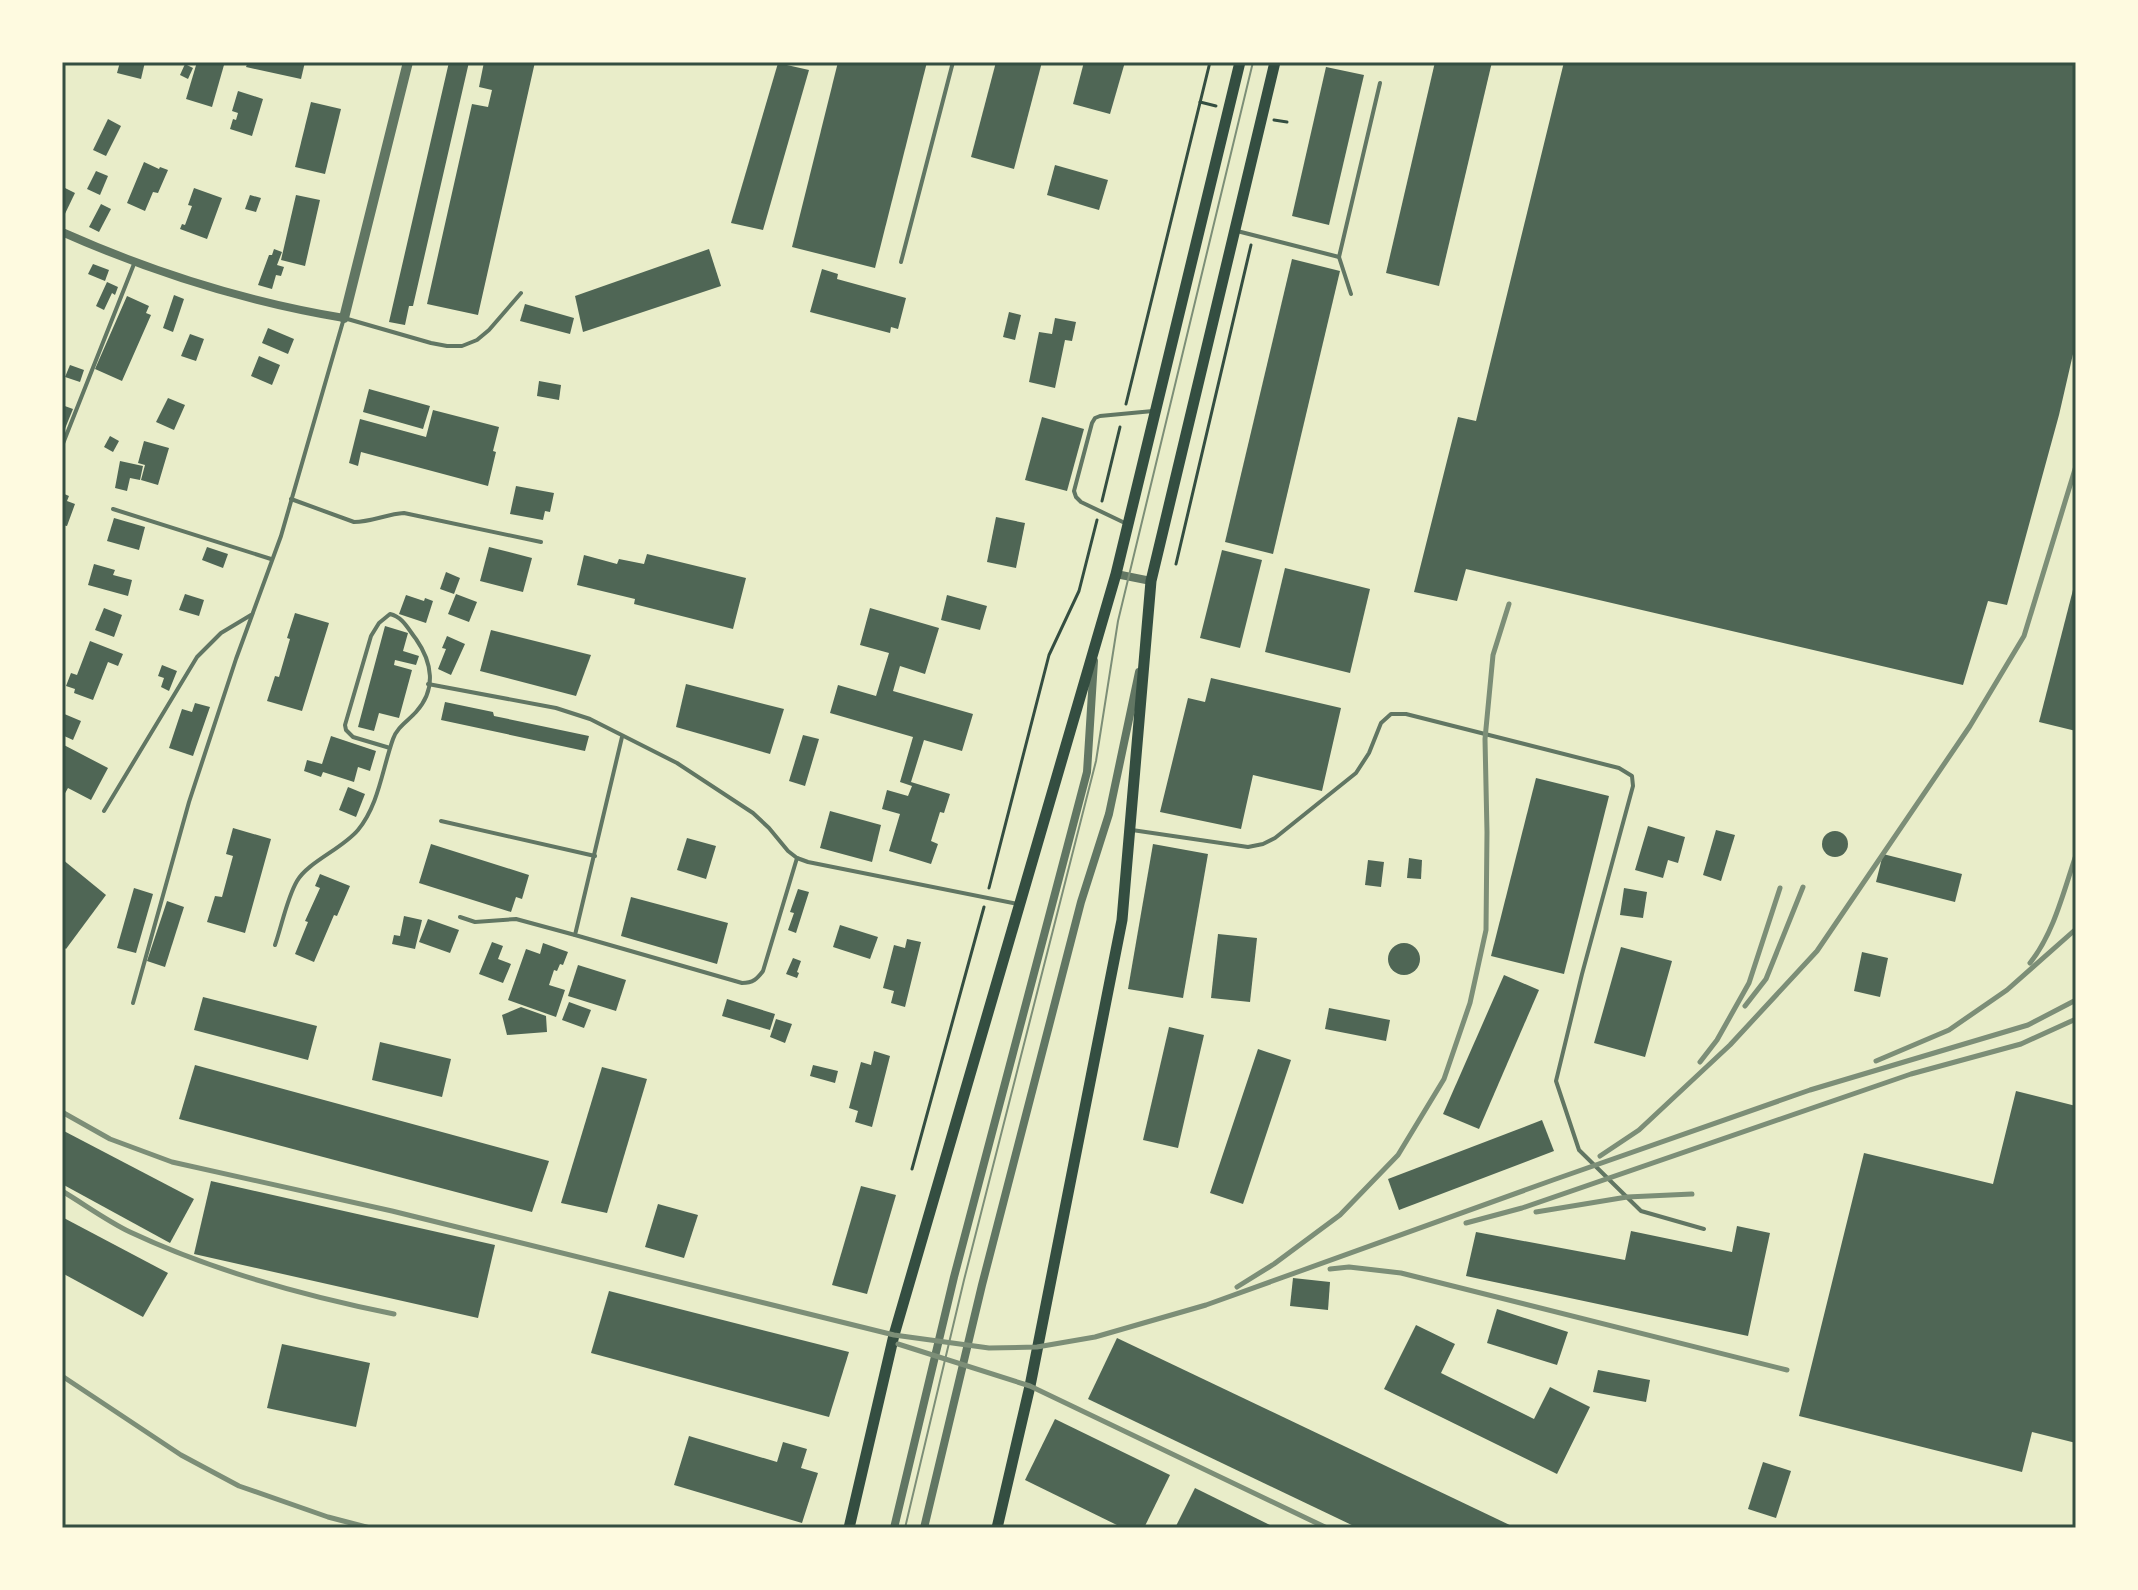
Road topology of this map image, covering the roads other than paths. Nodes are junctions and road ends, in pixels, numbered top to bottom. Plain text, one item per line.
1 (408, 62) edge
2 (953, 62) edge
3 (1240, 62) edge
4 (1275, 62) edge
5 (1380, 83) dead end
6 (1235, 231) junction
7 (62, 232) edge
8 (1339, 257) junction
9 (135, 262) junction
10 (901, 262) dead end
11 (521, 293) dead end
12 (1351, 294) dead end
13 (344, 318) junction
14 (1156, 410) junction
15 (62, 446) edge
16 (291, 499) junction
17 (113, 509) dead end
18 (1128, 524) junction
19 (541, 542) dead end
20 (271, 559) junction
21 (1116, 574) junction
22 (1151, 581) junction
23 (251, 615) junction
24 (1146, 639) junction
25 (1095, 647) junction
26 (428, 684) junction
27 (623, 736) junction
28 (390, 748) junction
29 (104, 811) dead end
30 (441, 821) dead end
31 (1130, 829) junction
32 (595, 856) junction
33 (797, 858) junction
34 (1020, 904) junction
35 (460, 917) dead end
36 (575, 935) junction
37 (275, 945) dead end
38 (133, 1003) dead end
39 (1704, 1229) dead end
40 (849, 1528) edge
41 (894, 1528) edge
42 (924, 1528) edge
43 (997, 1528) edge

1 - 13 street
2 - 10 lane
3 - 14 main road
4 - 6 main road
5 - 8 lane
6 - 8 lane
6 - 22 main road
7 - 9 street
8 - 12 lane
9 - 13 street
9 - 15 lane
11 - 13 lane
13 - 16 lane
14 - 18 main road
14 - 18 lane
16 - 19 lane
16 - 20 lane
17 - 20 lane
18 - 21 main road
20 - 23 lane
21 - 22 street
21 - 25 main road
22 - 24 main road
23 - 29 lane
23 - 38 lane
24 - 31 main road
24 - 42 street
25 - 34 main road
25 - 41 street
26 - 27 lane
26 - 28 lane
26 - 28 lane
27 - 32 lane
27 - 33 lane
28 - 37 lane
30 - 32 lane
31 - 39 lane
31 - 43 main road
32 - 36 lane
33 - 34 lane
33 - 36 lane
34 - 40 main road
35 - 36 lane

